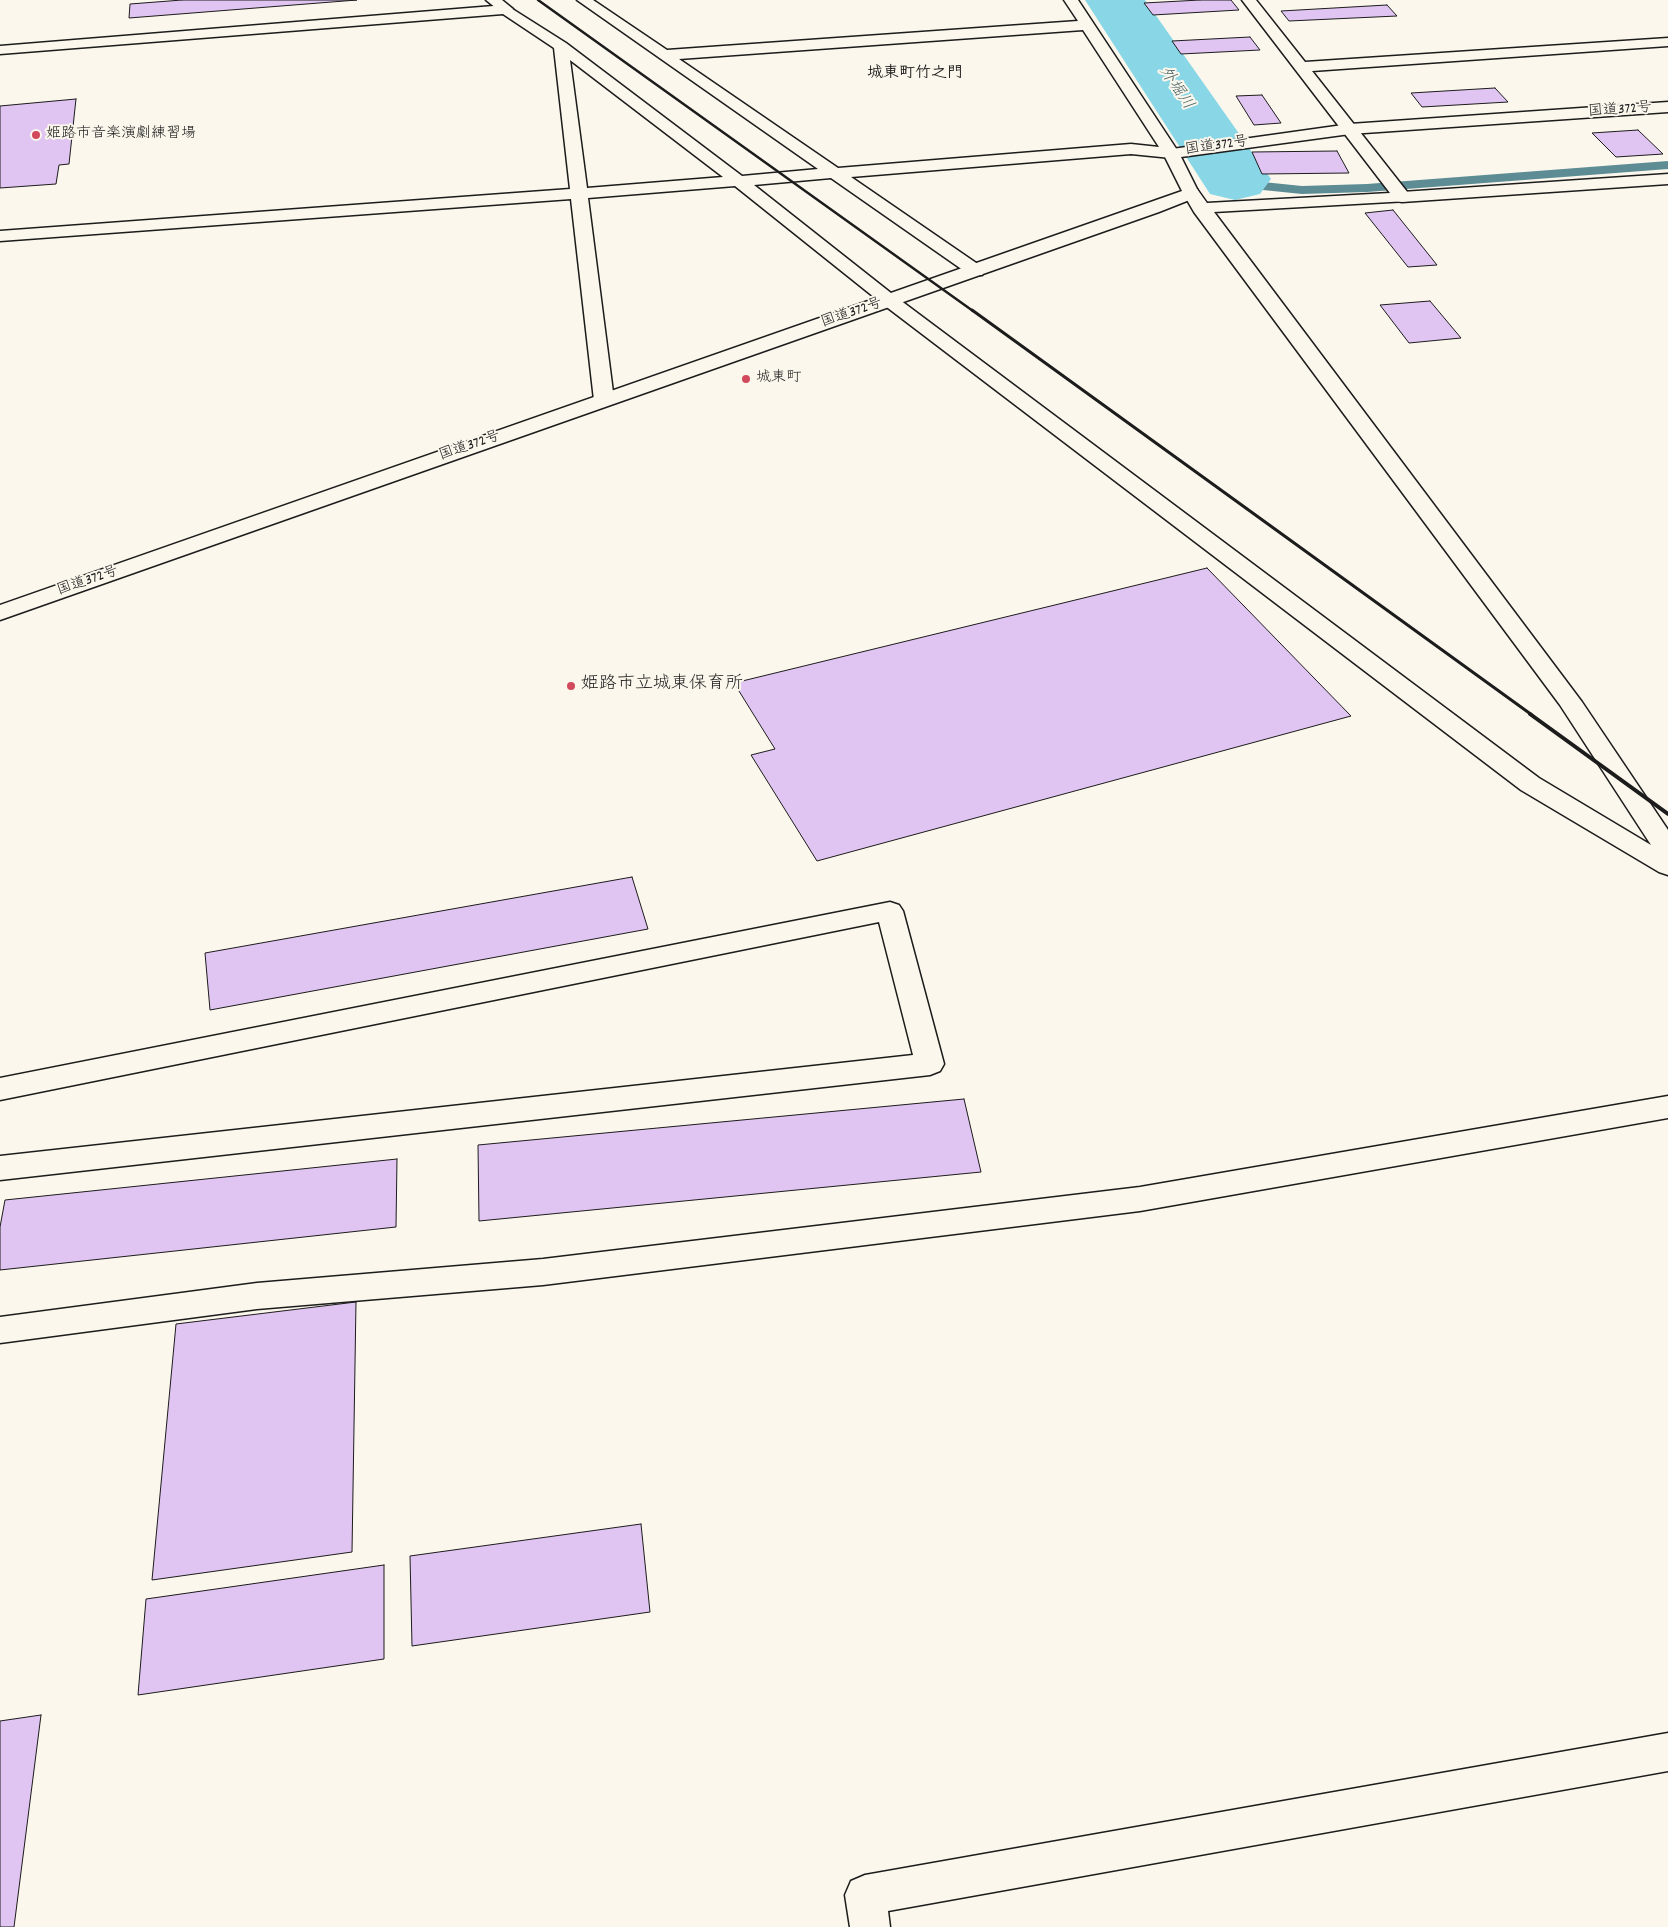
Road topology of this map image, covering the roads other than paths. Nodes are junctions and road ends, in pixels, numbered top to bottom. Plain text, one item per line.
1 (493, 0) edge
2 (584, 0) edge
3 (1072, 0) edge
4 (1249, 0) edge
5 (506, 9) junction
6 (1088, 25) junction
7 (1668, 42) edge
8 (561, 46) junction
9 (0, 50) edge
10 (666, 55) junction
11 (1303, 67) junction
12 (1668, 107) edge
13 (1350, 129) junction
14 (1172, 153) junction
15 (836, 173) junction
16 (1668, 178) edge
17 (738, 181) junction
18 (577, 194) junction
19 (1402, 197) junction
20 (1196, 200) junction
21 (0, 236) edge
22 (976, 271) junction
23 (890, 301) junction
24 (604, 400) junction
25 (0, 613) edge
26 (1668, 850) edge
27 (1668, 866) edge
28 (0, 1089) edge
29 (1668, 1107) edge
30 (0, 1168) edge
31 (0, 1330) edge
32 (1668, 1752) edge
33 (870, 1927) edge

1 - 5 main road
2 - 10 main road
3 - 6 main road
4 - 11 main road
5 - 8 main road
5 - 9 main road
6 - 10 main road
6 - 14 main road
7 - 11 main road
8 - 17 main road
8 - 18 main road
10 - 15 main road
11 - 13 main road
12 - 13 main road, 国道372号
13 - 14 main road, 国道372号
13 - 19 main road
14 - 15 main road
14 - 20 main road, 国道372号
15 - 17 main road
15 - 22 main road
16 - 19 main road
17 - 18 main road
17 - 23 main road
18 - 21 main road
18 - 24 main road
19 - 20 main road
20 - 22 main road, 国道372号
20 - 26 main road
22 - 23 main road, 国道372号
23 - 24 main road, 国道372号
23 - 27 main road
24 - 25 main road, 国道372号
28 - 30 main road
29 - 31 main road
32 - 33 main road

